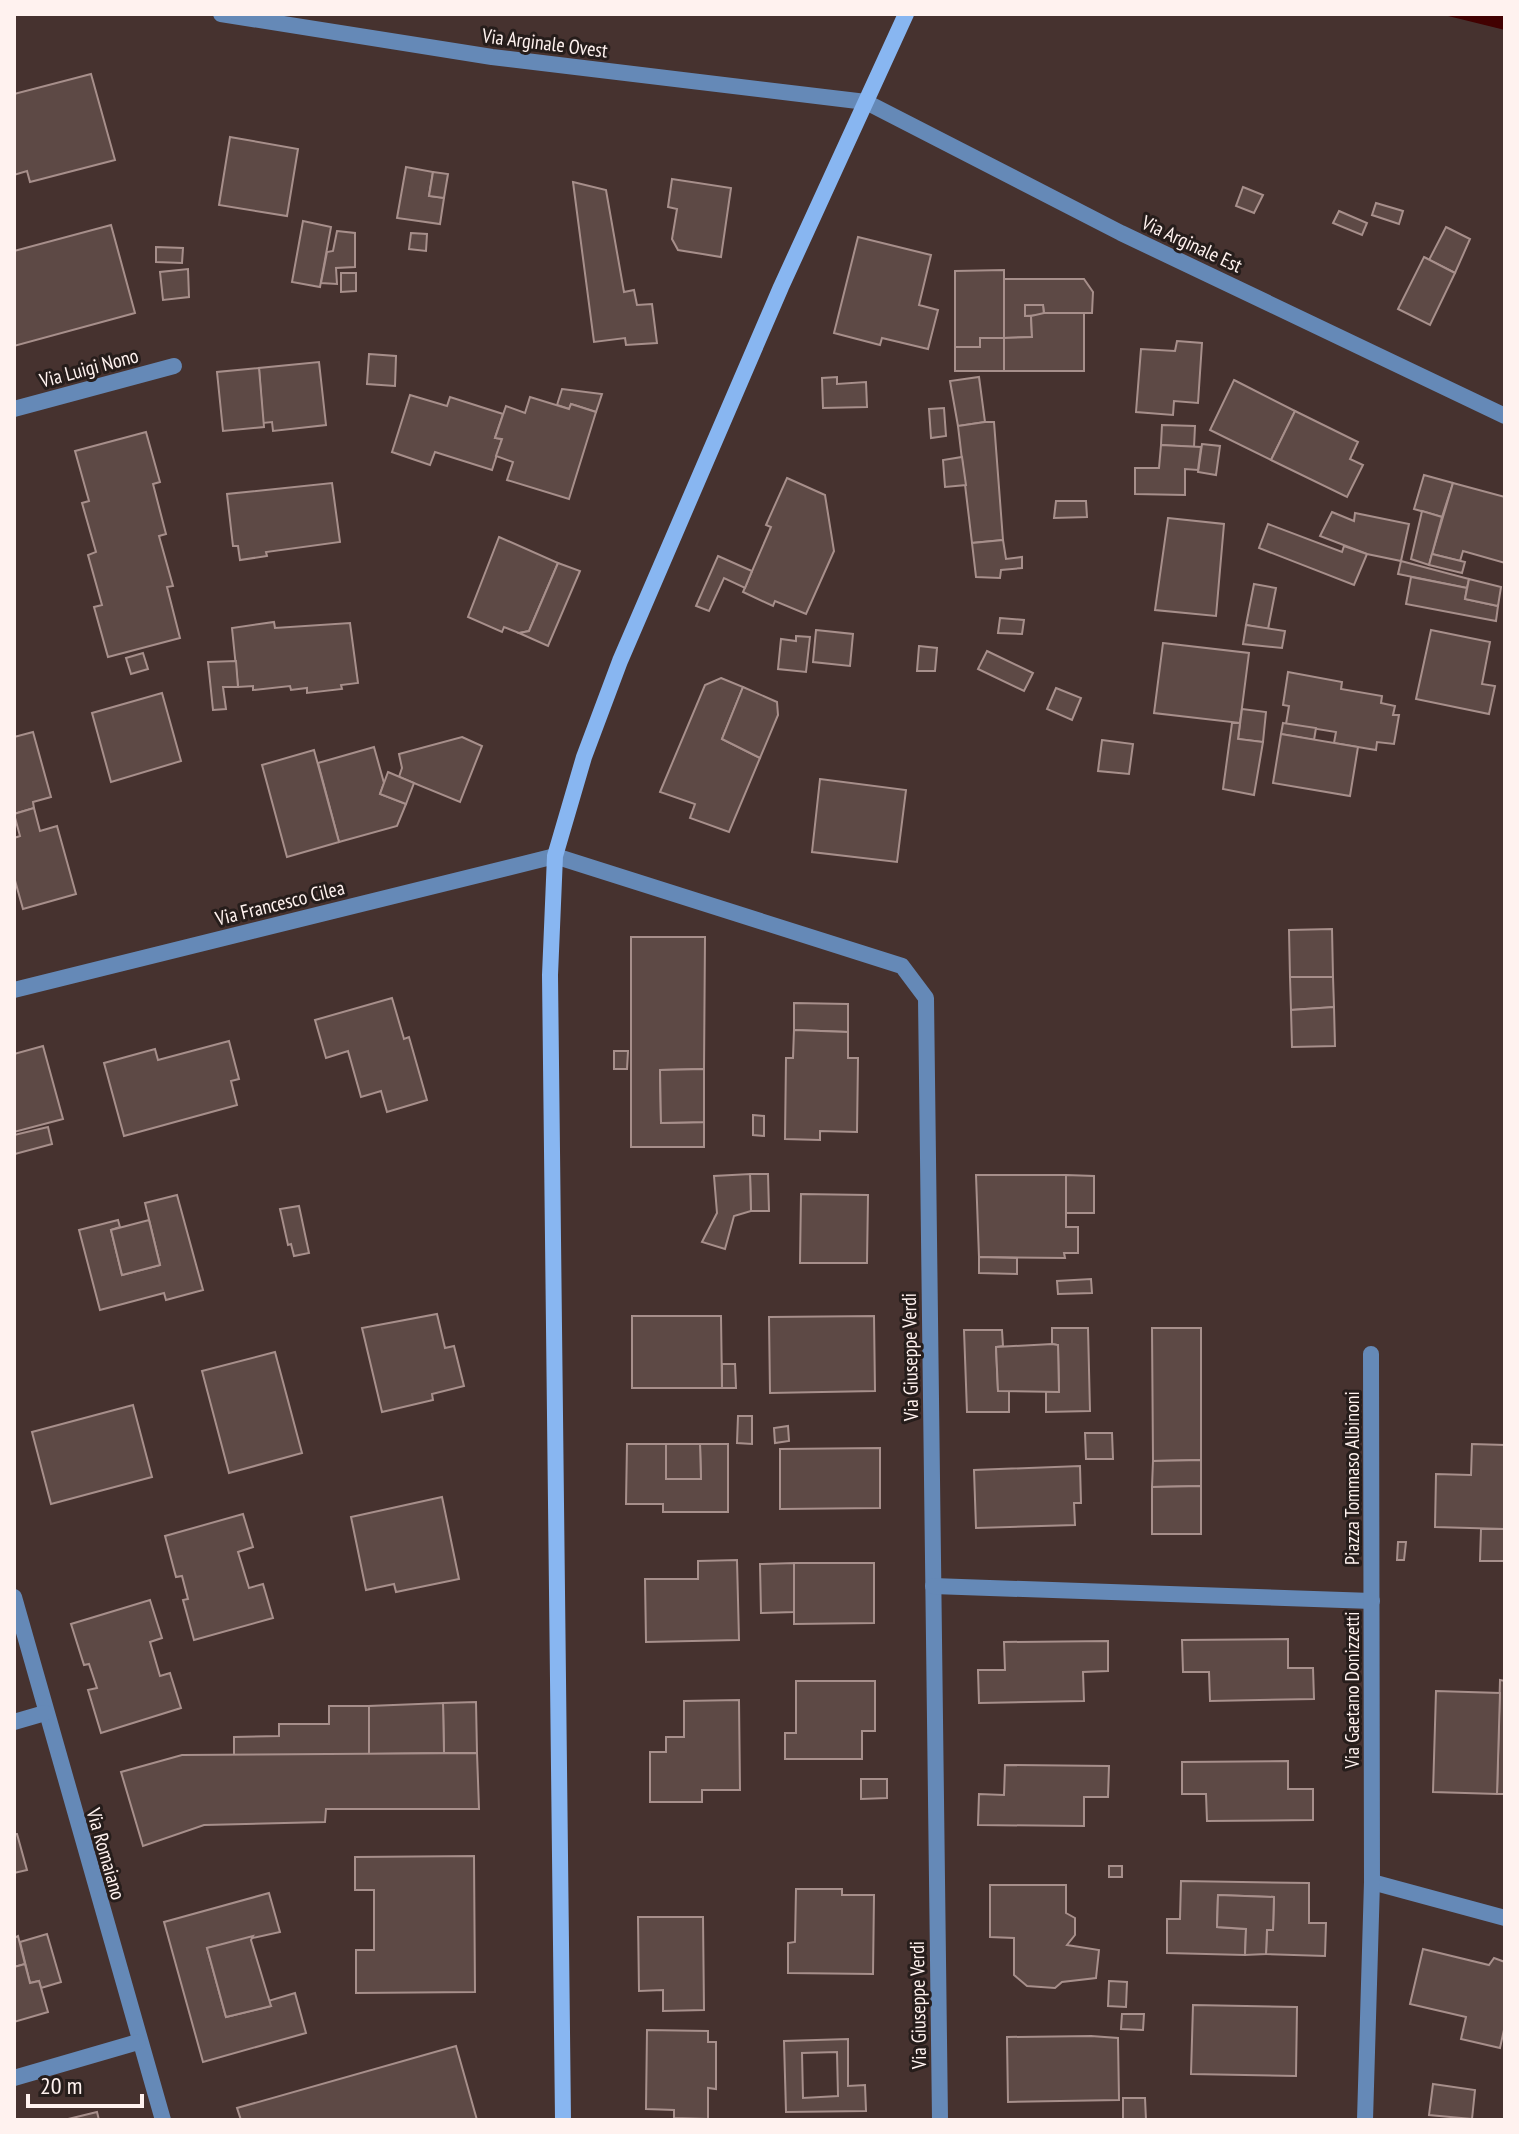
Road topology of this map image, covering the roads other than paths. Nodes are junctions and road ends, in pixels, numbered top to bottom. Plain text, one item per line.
1 (221, 14) edge
2 (903, 20) edge
3 (866, 102) junction
4 (174, 366) dead end
5 (14, 409) edge
6 (1505, 416) edge
7 (555, 856) junction
8 (14, 990) edge
9 (1371, 1354) dead end
10 (933, 1586) junction
11 (14, 1597) edge
12 (1372, 1601) junction
13 (45, 1713) junction
14 (14, 1722) edge
15 (1372, 1882) junction
16 (1505, 1918) edge
17 (138, 2042) junction
18 (14, 2078) edge
19 (163, 2120) edge
20 (563, 2120) edge
21 (940, 2120) edge
22 (1365, 2120) edge

1 - 3 street, Via Arginale Ovest
2 - 3 main road
3 - 6 street, Via Arginale Est
3 - 7 main road
4 - 5 street, Via Luigi Nono
7 - 8 street, Via Francesco Cilea
7 - 10 street, Via Giuseppe Verdi
7 - 20 main road
9 - 12 street, Piazza Tommaso Albinoni
10 - 12 street, Via Gaetano Donizzetti
10 - 21 street, Via Giuseppe Verdi
11 - 13 street, Via Romaiano
12 - 15 street, Via Gaetano Donizzetti
13 - 14 street
13 - 17 street, Via Romaiano
15 - 16 street
15 - 22 street, Via Gaetano Donizzetti
17 - 18 street
17 - 19 street, Via Romaiano

